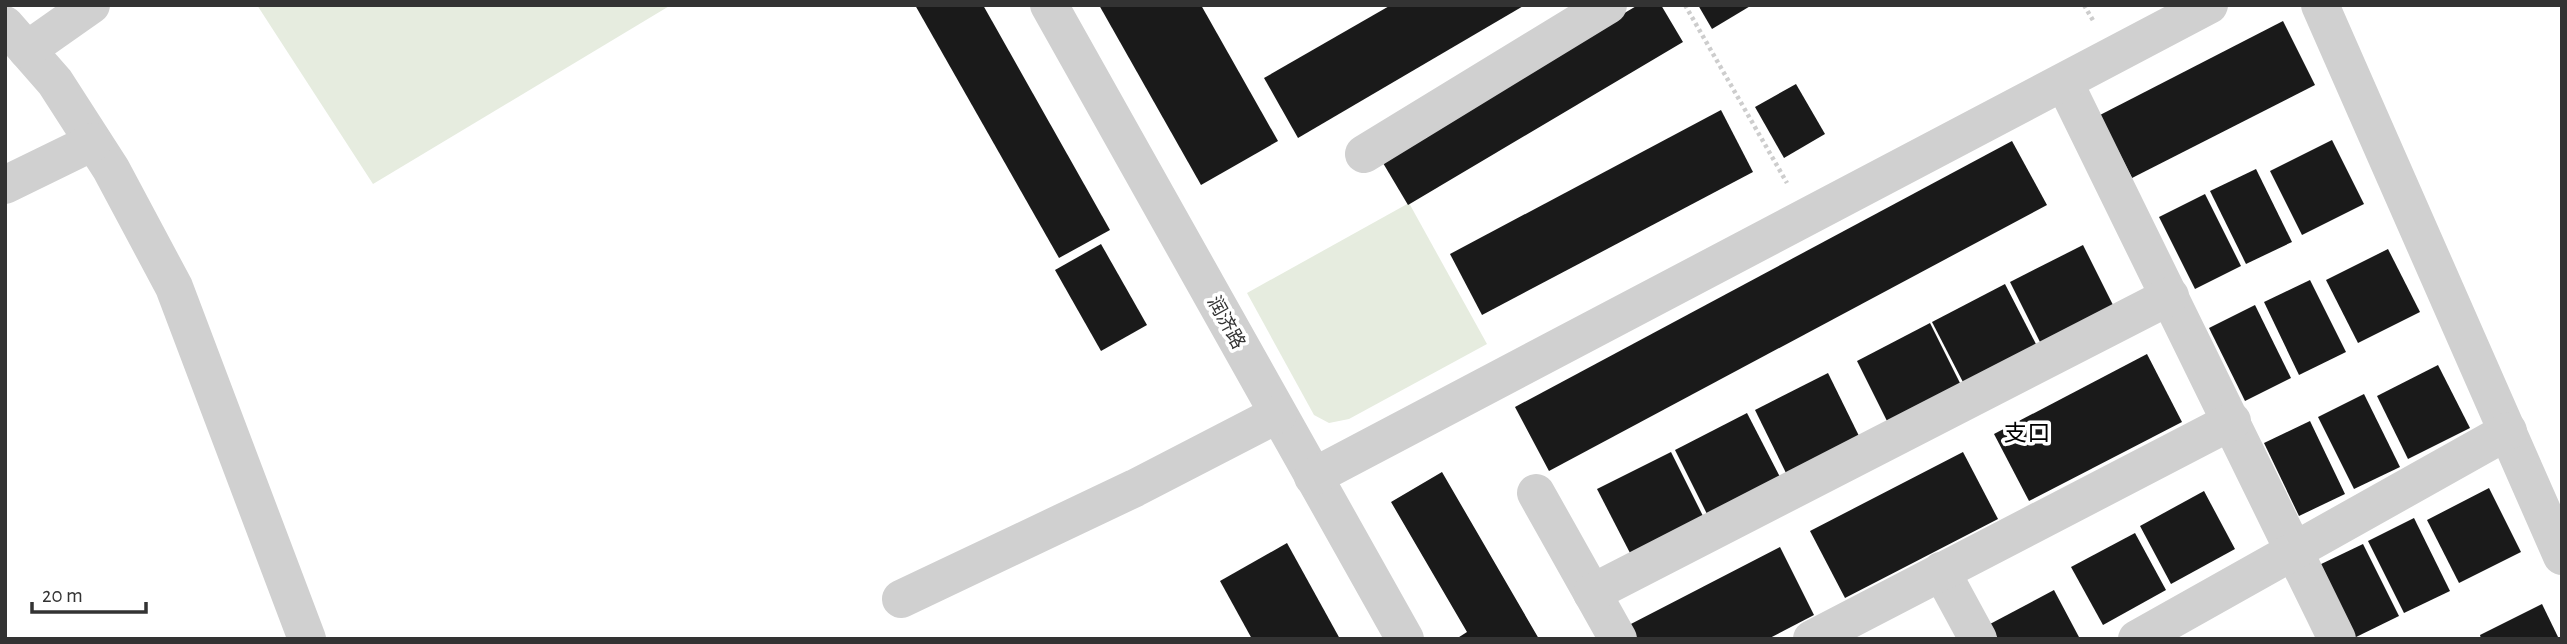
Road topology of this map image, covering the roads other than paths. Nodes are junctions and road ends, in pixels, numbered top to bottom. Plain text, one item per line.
1 (91, 5) edge
2 (1049, 5) edge
3 (1608, 5) edge
4 (2209, 5) edge
5 (2320, 5) edge
6 (16, 38) edge
7 (2064, 82) junction
8 (93, 142) junction
9 (1364, 154) dead end
10 (5, 185) edge
11 (2170, 296) junction
12 (1278, 414) junction
13 (2232, 421) junction
14 (2508, 431) junction
15 (1313, 477) junction
16 (1536, 493) dead end
17 (2295, 549) junction
18 (2562, 556) edge
19 (1941, 571) junction
20 (1592, 593) junction
21 (901, 599) dead end
22 (307, 639) edge
23 (1405, 639) edge
24 (1618, 639) edge
25 (1812, 639) edge
26 (1978, 639) edge
27 (2137, 639) edge
28 (2337, 639) edge

1 - 6 street
2 - 12 street, 润济路
3 - 9 street
4 - 7 street
5 - 14 street
6 - 8 street
7 - 11 street
7 - 15 street
8 - 10 street
8 - 22 street
11 - 13 street
11 - 20 street
12 - 15 street, 润济路
12 - 21 street
13 - 17 street
13 - 19 street
14 - 17 street
14 - 18 street
15 - 23 street, 润济路
16 - 20 street
17 - 27 street
17 - 28 street
19 - 25 street
19 - 26 street
20 - 24 street

